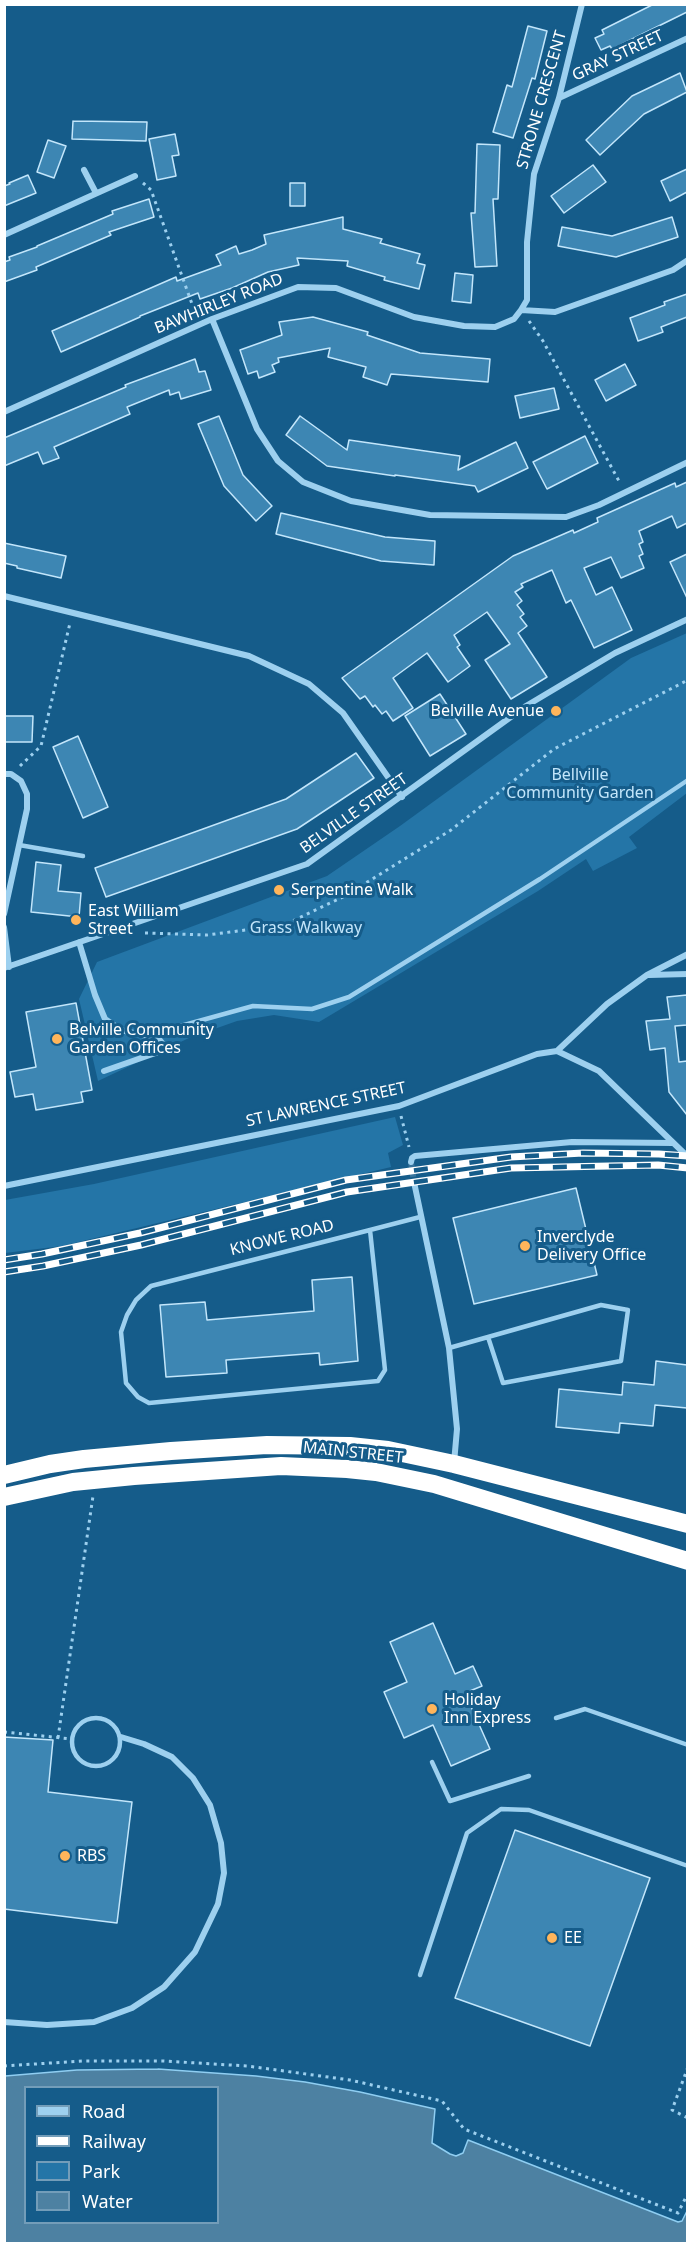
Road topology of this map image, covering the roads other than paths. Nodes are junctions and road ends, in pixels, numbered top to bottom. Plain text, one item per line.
1 (582, 4) edge
2 (687, 38) edge
3 (559, 98) junction
4 (84, 170) dead end
5 (135, 176) road end
6 (96, 193) junction
7 (4, 235) edge
8 (687, 260) edge
9 (521, 310) junction
10 (212, 319) junction
11 (4, 412) edge
12 (687, 462) edge
13 (4, 596) edge
14 (687, 619) edge
15 (8, 774) edge
16 (687, 780) edge
17 (402, 797) junction
18 (19, 845) junction
19 (83, 856) dead end
20 (4, 914) edge
21 (4, 927) edge
22 (79, 942) junction
23 (687, 954) edge
24 (7, 967) edge
25 (687, 974) edge
26 (647, 975) junction
27 (147, 1036) junction
28 (556, 1051) junction
29 (104, 1071) dead end
30 (673, 1143) junction
31 (687, 1157) edge
32 (411, 1160) road end
33 (414, 1182) tunnel mouth
34 (4, 1185) edge
35 (420, 1217) junction
36 (370, 1230) junction
37 (488, 1337) junction
38 (449, 1348) junction
39 (454, 1464) junction
40 (4, 1475) edge
41 (4, 1497) edge
42 (687, 1524) edge
43 (687, 1561) edge
44 (556, 1718) dead end
45 (120, 1737) junction
46 (687, 1745) edge
47 (432, 1762) dead end
48 (529, 1776) dead end
49 (687, 1866) edge
50 (420, 1975) dead end
51 (4, 2022) edge

1 - 3 street, STRONE CRESCENT
2 - 3 street, GRAY STREET
3 - 9 street, STRONE CRESCENT
4 - 6 street
5 - 6 street
6 - 7 street
8 - 9 street
9 - 10 street, BAWHIRLEY ROAD
10 - 11 street, BAWHIRLEY ROAD
10 - 12 street
13 - 17 street
14 - 17 street, BELVILLE STREET
15 - 18 street
16 - 27 lane
17 - 22 street, BELVILLE STREET
18 - 19 lane
18 - 20 street
21 - 24 street
22 - 24 street, BELVILLE STREET
22 - 27 street
23 - 26 street, ST LAWRENCE STREET
25 - 26 street
26 - 28 street, ST LAWRENCE STREET
27 - 29 street
28 - 30 street
28 - 34 street, ST LAWRENCE STREET
30 - 31 street
30 - 32 street
33 - 35 street
35 - 36 lane, KNOWE ROAD
35 - 38 street
36 - 36 lane, KNOWE ROAD
37 - 37 lane
37 - 38 lane
38 - 39 street
39 - 40 highway, MAIN STREET
39 - 42 highway, MAIN STREET
41 - 43 highway, MAIN STREET
44 - 46 lane
45 - 45 lane
45 - 51 street
47 - 48 lane
49 - 50 lane

